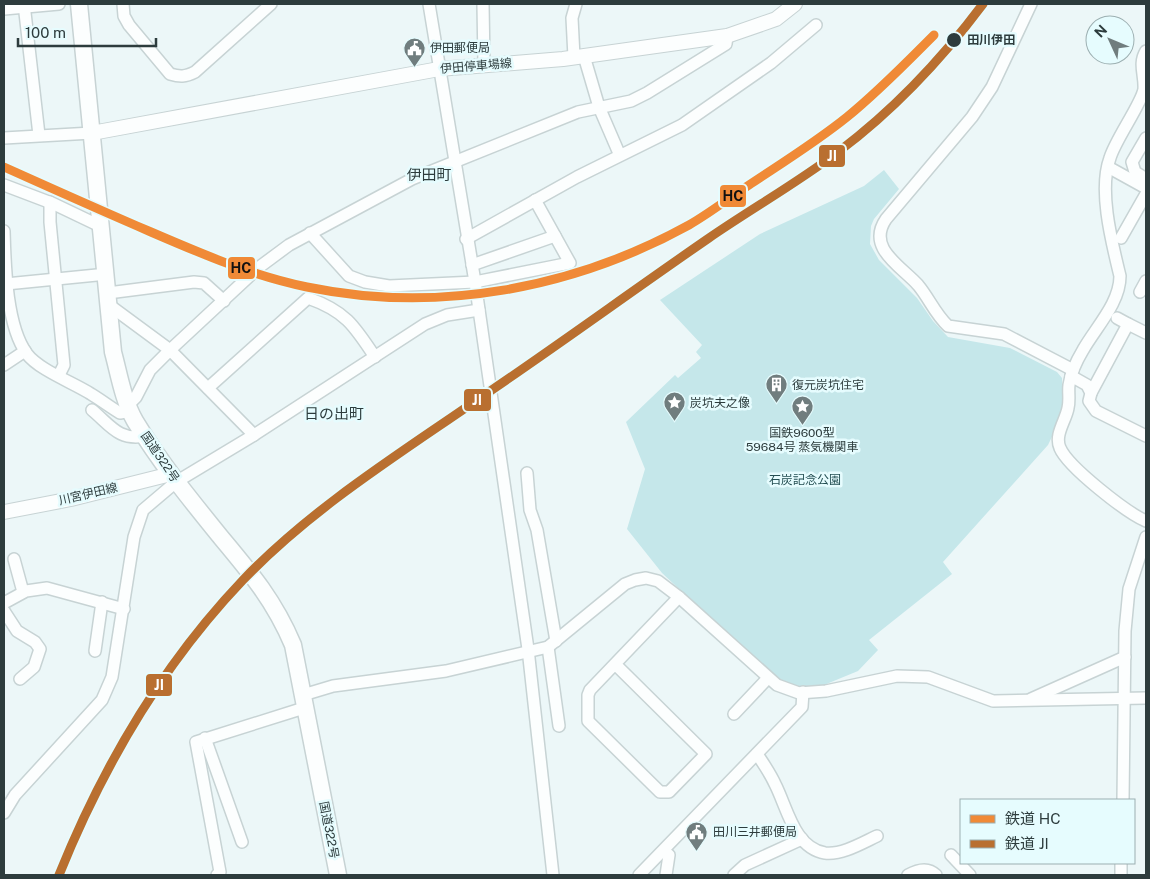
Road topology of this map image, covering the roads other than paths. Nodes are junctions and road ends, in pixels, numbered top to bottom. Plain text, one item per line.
1 (58, 4) edge
2 (79, 4) edge
3 (123, 4) edge
4 (271, 4) edge
5 (429, 4) edge
6 (482, 4) edge
7 (576, 4) edge
8 (795, 4) edge
9 (1031, 4) edge
10 (24, 5) edge
11 (4, 8) edge
12 (816, 25) dead end
13 (727, 36) junction
14 (1146, 51) edge
15 (579, 56) junction
16 (484, 64) junction
17 (439, 69) junction
18 (1144, 74) edge
19 (599, 107) junction
20 (92, 133) junction
21 (39, 135) junction
22 (4, 138) edge
23 (1146, 138) edge
24 (618, 151) dead end
25 (453, 162) junction
26 (1108, 167) junction
27 (1146, 179) edge
28 (4, 185) edge
29 (1146, 188) edge
30 (1146, 194) edge
31 (535, 200) junction
32 (50, 202) junction
33 (100, 226) junction
34 (4, 231) edge
35 (310, 233) junction
36 (555, 236) junction
37 (1121, 238) dead end
38 (466, 239) junction
39 (472, 264) junction
40 (107, 274) junction
41 (54, 279) junction
42 (1146, 281) edge
43 (475, 282) junction
44 (6, 284) junction
45 (1140, 292) dead end
46 (109, 299) junction
47 (224, 301) junction
48 (479, 310) junction
49 (1146, 333) edge
50 (170, 350) junction
51 (25, 351) junction
52 (375, 357) junction
53 (4, 365) edge
54 (1072, 373) junction
55 (59, 375) junction
56 (208, 388) junction
57 (1091, 393) junction
58 (129, 408) junction
59 (92, 410) dead end
60 (254, 435) junction
61 (146, 436) junction
62 (1146, 436) edge
63 (527, 473) dead end
64 (174, 478) junction
65 (4, 512) edge
66 (1146, 521) edge
67 (1146, 537) edge
68 (1144, 550) edge
69 (14, 559) dead end
70 (23, 592) junction
71 (679, 596) junction
72 (102, 602) junction
73 (4, 603) edge
74 (124, 609) junction
75 (4, 611) edge
76 (552, 644) junction
77 (95, 651) dead end
78 (529, 653) junction
79 (1125, 657) junction
80 (615, 664) junction
81 (768, 678) junction
82 (20, 679) dead end
83 (804, 692) junction
84 (1125, 698) junction
85 (1146, 698) edge
86 (1027, 701) junction
87 (304, 702) junction
88 (734, 714) dead end
89 (559, 726) dead end
90 (205, 738) junction
91 (757, 754) junction
92 (1123, 799) edge
93 (4, 813) edge
94 (876, 836) dead end
95 (802, 839) junction
96 (242, 842) dead end
97 (664, 850) junction
98 (951, 855) dead end
99 (220, 874) edge
100 (338, 875) edge
101 (552, 875) edge
102 (639, 875) edge
103 (666, 875) edge
104 (734, 875) edge
105 (908, 875) edge
106 (936, 875) edge
107 (970, 875) edge

1 - 10 street
2 - 20 highway, 国道322号
3 - 4 street
5 - 17 street
6 - 16 street
7 - 15 street
8 - 13 main road, 伊田停車場線
9 - 54 street
10 - 11 street
10 - 21 street
12 - 31 street
13 - 15 main road, 伊田停車場線
13 - 19 street
14 - 18 street
15 - 16 main road, 伊田停車場線
15 - 19 street
16 - 17 main road, 伊田停車場線
17 - 20 main road, 伊田停車場線
17 - 25 street
18 - 26 street
19 - 24 street
19 - 25 street
20 - 21 street
20 - 33 highway, 国道322号
21 - 22 street
23 - 27 street
25 - 35 street
25 - 38 street
26 - 29 street
26 - 54 street
28 - 32 street
30 - 37 street
31 - 36 street
31 - 38 street
32 - 33 street
32 - 41 street
33 - 40 highway, 国道322号
34 - 44 street
35 - 43 street
35 - 47 street
36 - 39 street
36 - 43 street
38 - 39 street
39 - 43 street
40 - 41 street
40 - 46 highway, 国道322号
41 - 44 street
41 - 55 street
42 - 45 street
43 - 48 street
44 - 51 street
46 - 47 street
46 - 50 street
46 - 58 highway, 国道322号
47 - 50 street
48 - 52 street
48 - 78 street
49 - 57 street
50 - 56 street
50 - 58 street
51 - 53 street
51 - 55 street
52 - 56 street
52 - 60 street
54 - 57 street
54 - 66 street
55 - 58 street
56 - 60 street
57 - 62 street
58 - 61 highway, 国道322号
59 - 61 street
60 - 64 street
61 - 64 highway, 国道322号
63 - 76 street
64 - 65 main road, 川宮伊田線
64 - 74 street
64 - 87 highway, 国道322号
67 - 68 street
68 - 79 street
69 - 70 street
70 - 72 street
70 - 73 street
71 - 76 street
71 - 80 street
71 - 81 street
72 - 74 street
72 - 77 street
74 - 93 street
75 - 82 street
76 - 78 street
76 - 89 street
78 - 87 street
78 - 101 street
79 - 84 street
79 - 86 street
80 - 80 street
81 - 83 street
81 - 88 street
83 - 86 street
83 - 91 street
84 - 85 street
84 - 86 street
84 - 92 street
87 - 90 street
87 - 100 highway, 国道322号
90 - 96 street
90 - 99 street
91 - 95 street
91 - 97 street
94 - 95 street
95 - 104 street
97 - 102 street
97 - 103 street
98 - 107 street
105 - 106 street

